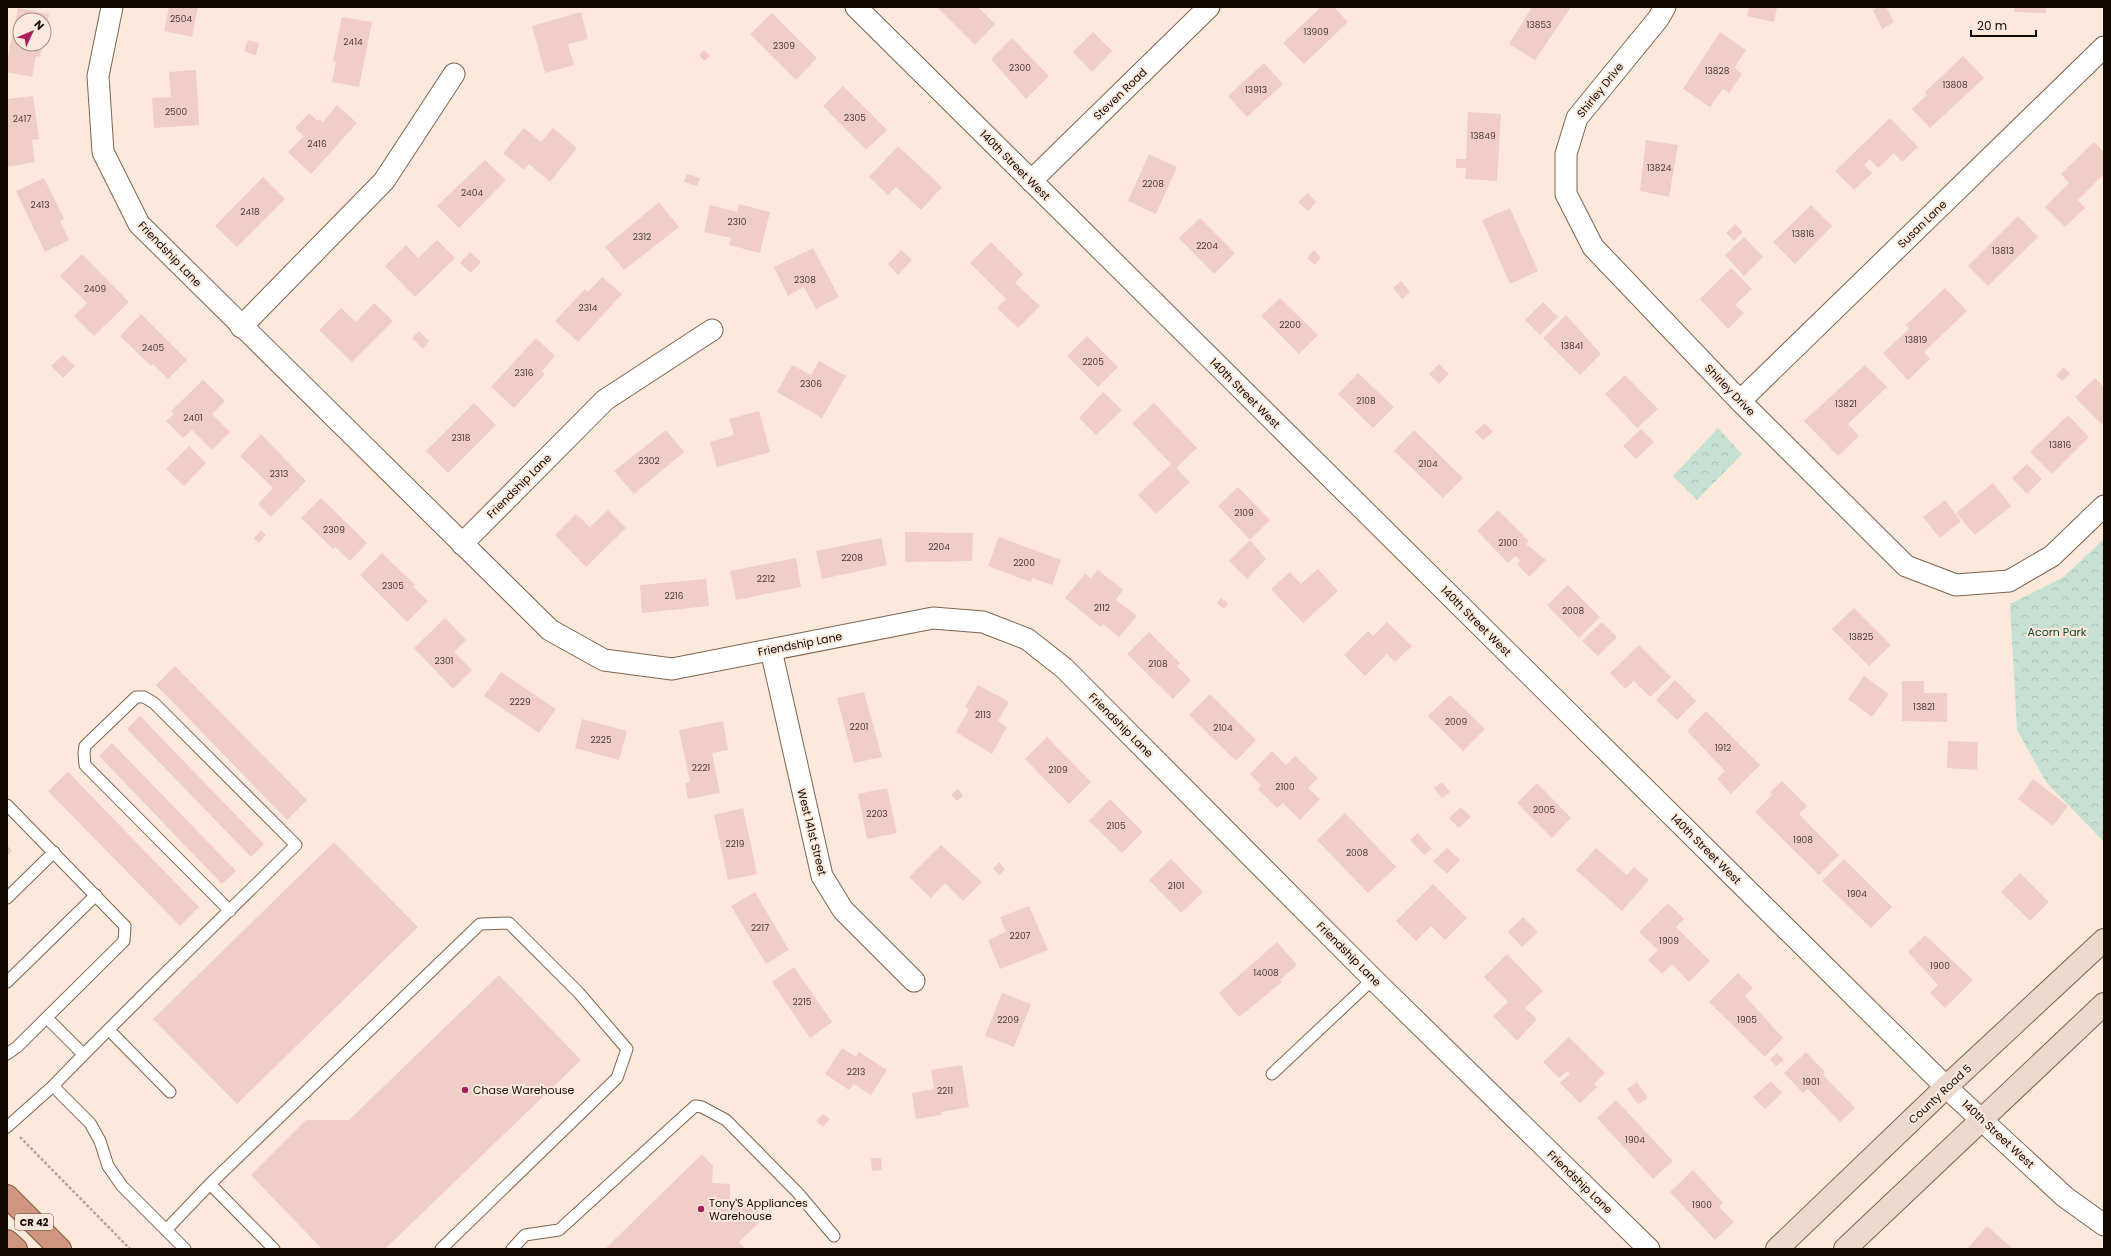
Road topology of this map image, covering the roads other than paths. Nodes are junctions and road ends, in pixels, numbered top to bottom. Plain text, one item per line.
1 (112, 7) edge
2 (856, 7) edge
3 (1209, 7) edge
4 (1665, 7) edge
5 (2104, 47) edge
6 (454, 74) dead end
7 (1031, 181) junction
8 (241, 327) junction
9 (712, 330) dead end
10 (1740, 401) junction
11 (2104, 506) edge
12 (462, 544) junction
13 (771, 650) junction
14 (7, 805) edge
15 (54, 852) junction
16 (96, 895) junction
17 (7, 898) edge
18 (230, 910) junction
19 (2104, 940) edge
20 (1373, 979) junction
21 (914, 981) dead end
22 (7, 982) edge
23 (2104, 1004) edge
24 (47, 1018) junction
25 (109, 1030) junction
26 (7, 1054) edge
27 (83, 1054) junction
28 (1272, 1074) dead end
29 (53, 1086) junction
30 (1946, 1087) junction
31 (170, 1092) dead end
32 (1982, 1118) junction
33 (8, 1126) edge
34 (210, 1184) junction
35 (7, 1196) edge
36 (2104, 1225) edge
37 (166, 1230) junction
38 (834, 1236) dead end
39 (7, 1241) edge
40 (16, 1249) edge
41 (60, 1249) edge
42 (185, 1249) edge
43 (274, 1249) edge
44 (441, 1249) edge
45 (512, 1249) edge
46 (1649, 1249) edge
47 (1777, 1249) edge
48 (1845, 1249) edge

1 - 8 street, Friendship Lane
2 - 7 street, 140th Street West
3 - 7 street, Steven Road
4 - 10 street, Shirley Drive
5 - 10 street, Susan Lane
6 - 8 street
7 - 30 street, 140th Street West
8 - 12 street, Friendship Lane
9 - 12 street, Friendship Lane
10 - 11 street, Shirley Drive
12 - 13 street, Friendship Lane
13 - 20 street, Friendship Lane
13 - 21 street, West 141st Street
14 - 15 lane
15 - 16 lane
15 - 17 lane
16 - 22 lane
16 - 24 lane
18 - 18 lane
18 - 25 lane
19 - 30 main road, County Road 5
20 - 28 lane
20 - 46 street, Friendship Lane
23 - 32 main road
24 - 26 lane
24 - 27 lane
25 - 27 lane
25 - 31 lane
27 - 29 lane
29 - 33 lane
29 - 37 lane
30 - 32 street, 140th Street West
30 - 47 main road, County Road 5
32 - 36 street, 140th Street West
32 - 48 main road
34 - 37 lane
34 - 43 lane
34 - 44 lane
35 - 41 highway, CR 42
37 - 42 lane
38 - 45 lane
39 - 40 highway

